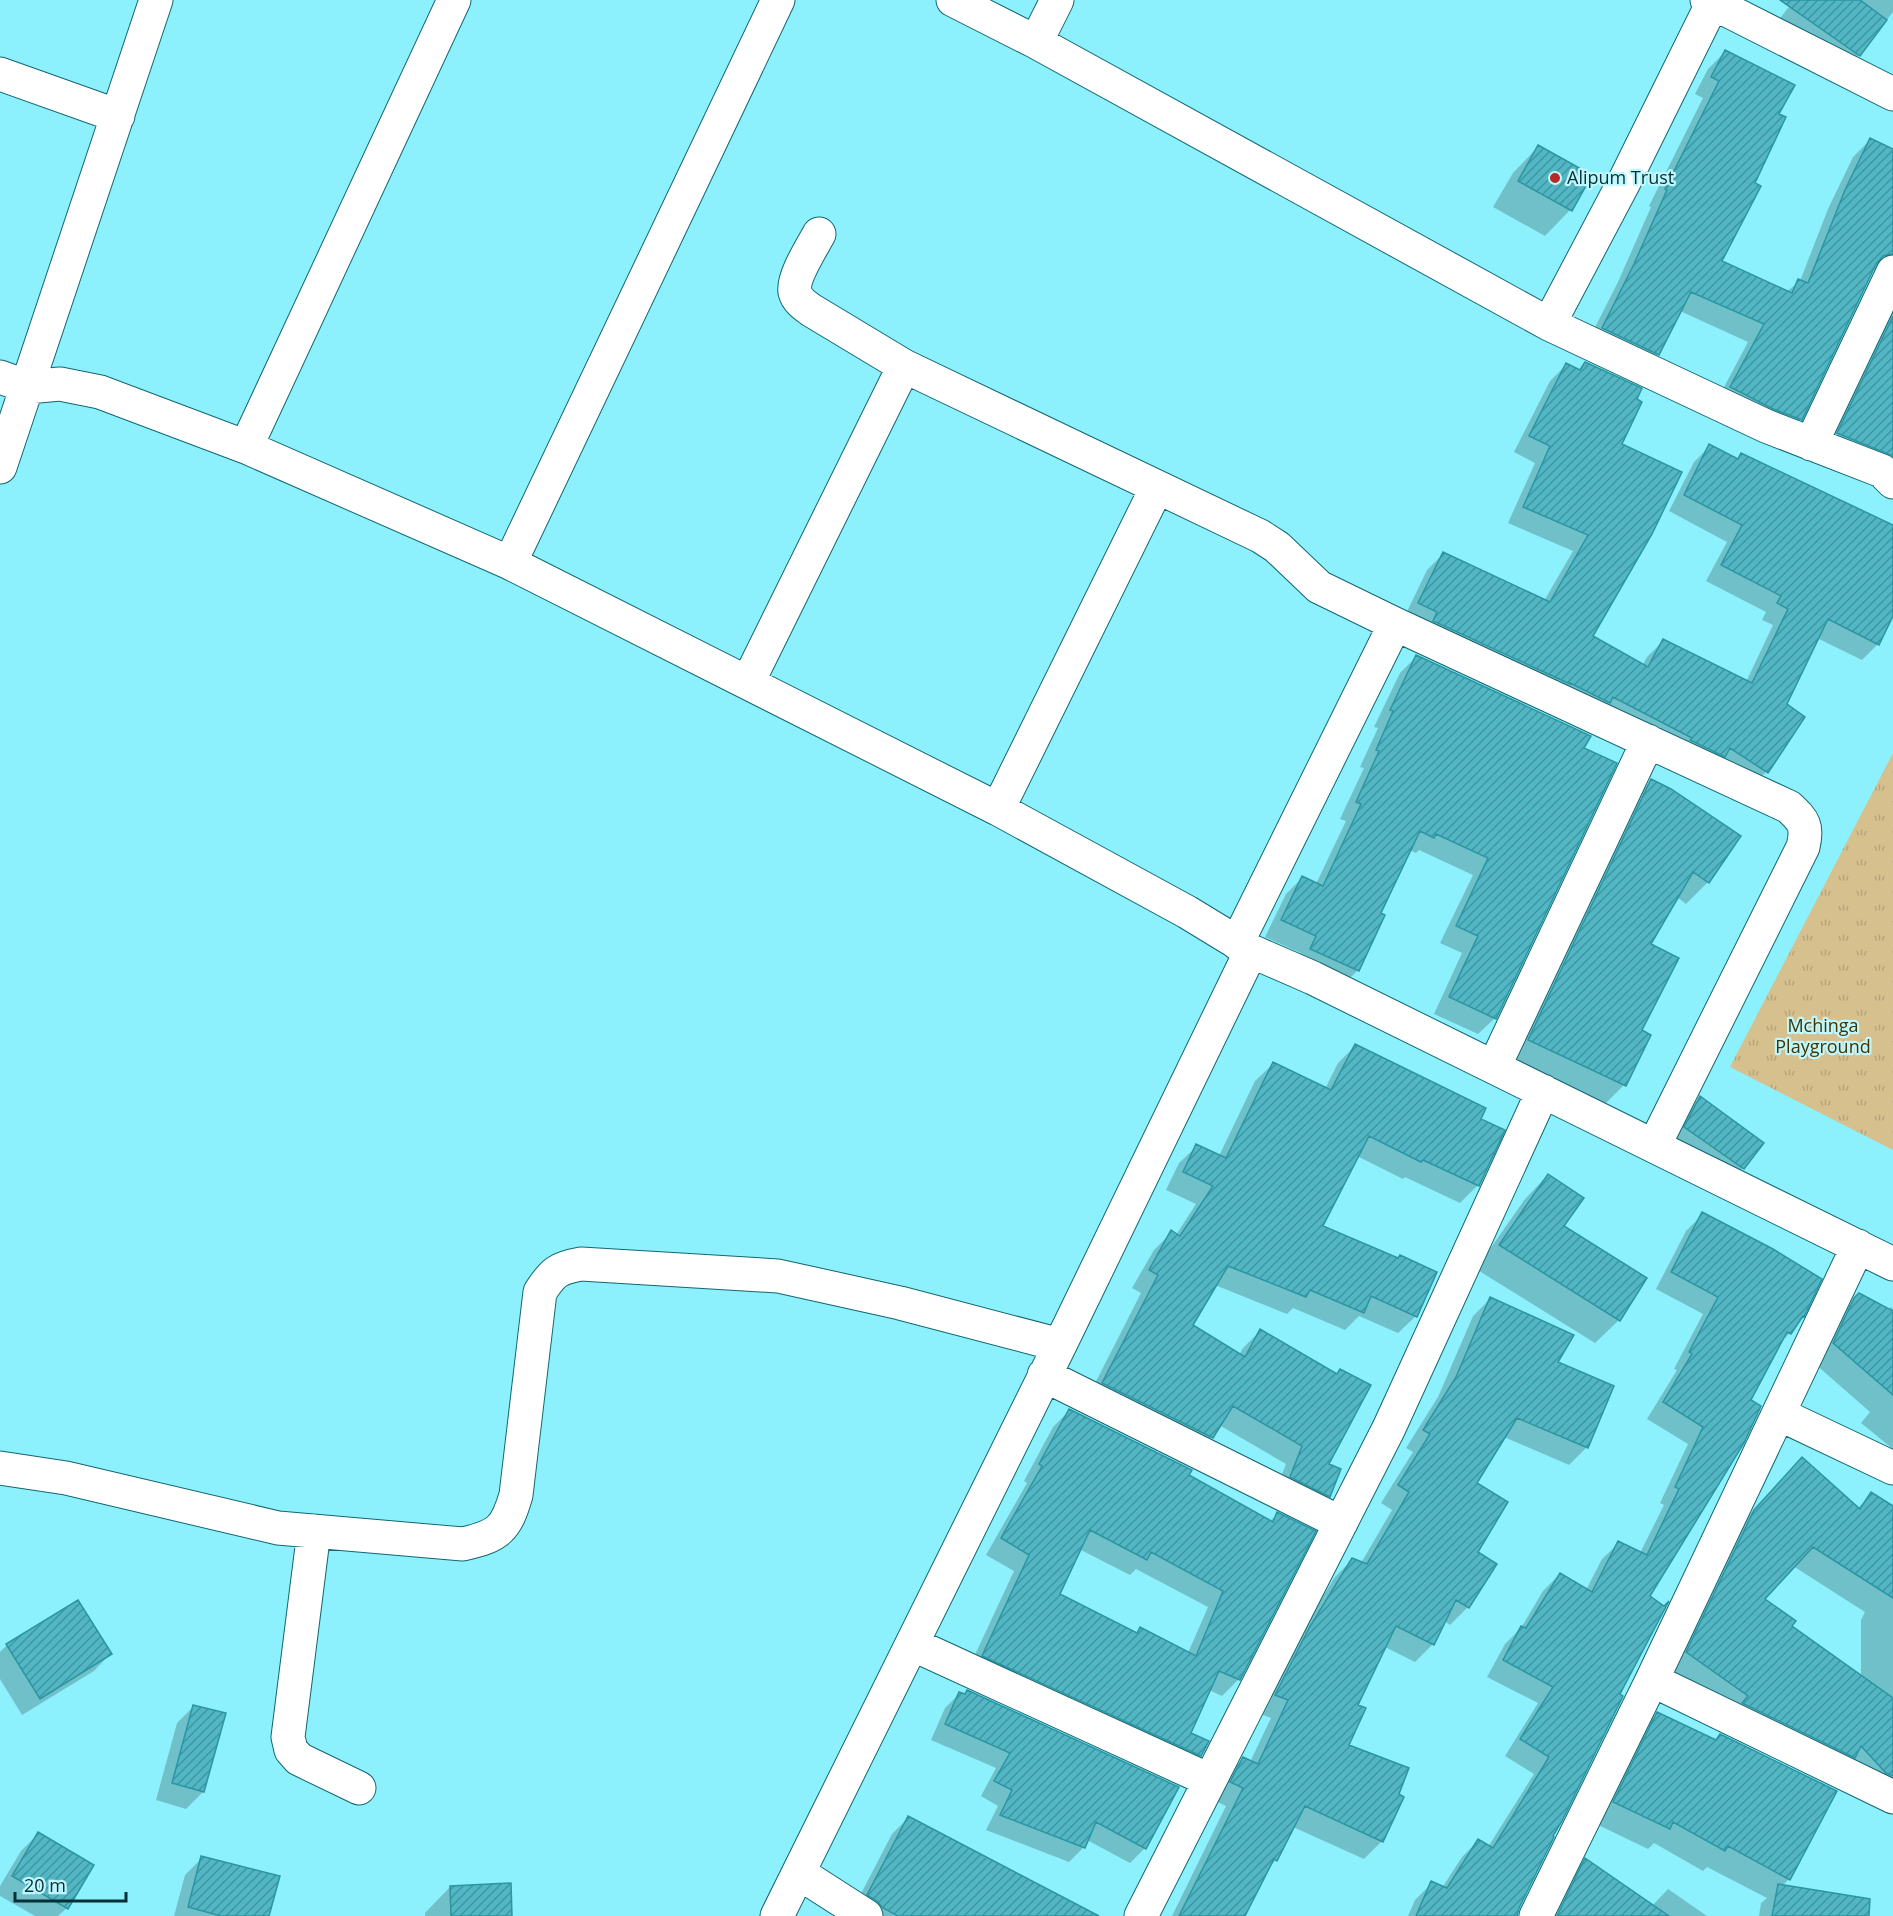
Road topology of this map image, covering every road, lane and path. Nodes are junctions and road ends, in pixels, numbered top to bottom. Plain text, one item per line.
1 (156, 0) edge
2 (454, 0) edge
3 (778, 0) edge
4 (953, 0) edge
5 (1057, 0) edge
6 (1711, 1) edge
7 (1036, 42) junction
8 (0, 74) edge
9 (1893, 94) edge
10 (118, 116) junction
11 (819, 234) dead end
12 (1893, 272) edge
13 (1549, 324) junction
14 (904, 366) junction
15 (14, 382) edge
16 (1811, 444) junction
17 (246, 447) junction
18 (0, 467) edge
19 (1893, 482) edge
20 (1157, 487) junction
21 (510, 563) junction
22 (1395, 624) junction
23 (748, 682) junction
24 (1648, 741) junction
25 (998, 809) junction
26 (1244, 947) junction
27 (1494, 1067) junction
28 (1544, 1091) junction
29 (1654, 1146) junction
30 (1858, 1246) junction
31 (1893, 1264) edge
32 (1060, 1345) junction
33 (1044, 1375) junction
34 (1779, 1414) junction
35 (0, 1468) edge
36 (1893, 1468) edge
37 (1341, 1522) junction
38 (314, 1531) junction
39 (912, 1644) junction
40 (1653, 1680) junction
41 (1209, 1780) junction
42 (359, 1788) dead end
43 (1893, 1797) edge
44 (799, 1873) junction
45 (777, 1916) edge
46 (866, 1916) edge
47 (1141, 1916) edge
48 (1536, 1916) edge

1 - 10 street
2 - 17 street
3 - 21 street
4 - 7 street
5 - 7 street
6 - 9 street
6 - 13 street
7 - 13 street
8 - 10 street
10 - 15 street
11 - 14 street
12 - 16 street
13 - 16 street
14 - 20 street
14 - 23 street
15 - 17 street
15 - 18 street
16 - 19 street
17 - 21 street
20 - 22 street
20 - 25 street
21 - 23 street
22 - 24 street
22 - 26 street
23 - 25 street
24 - 27 street
24 - 29 street
25 - 26 street
26 - 27 street
26 - 32 street
27 - 28 street
28 - 29 street
28 - 37 street
29 - 30 street
30 - 31 street
30 - 34 street
32 - 33 street
32 - 38 street
33 - 37 street
33 - 39 street
34 - 36 street
34 - 40 street
35 - 38 street
37 - 41 street
38 - 42 street
39 - 41 street
39 - 44 street
40 - 43 street
40 - 48 street
41 - 47 street
44 - 45 street
44 - 46 street

